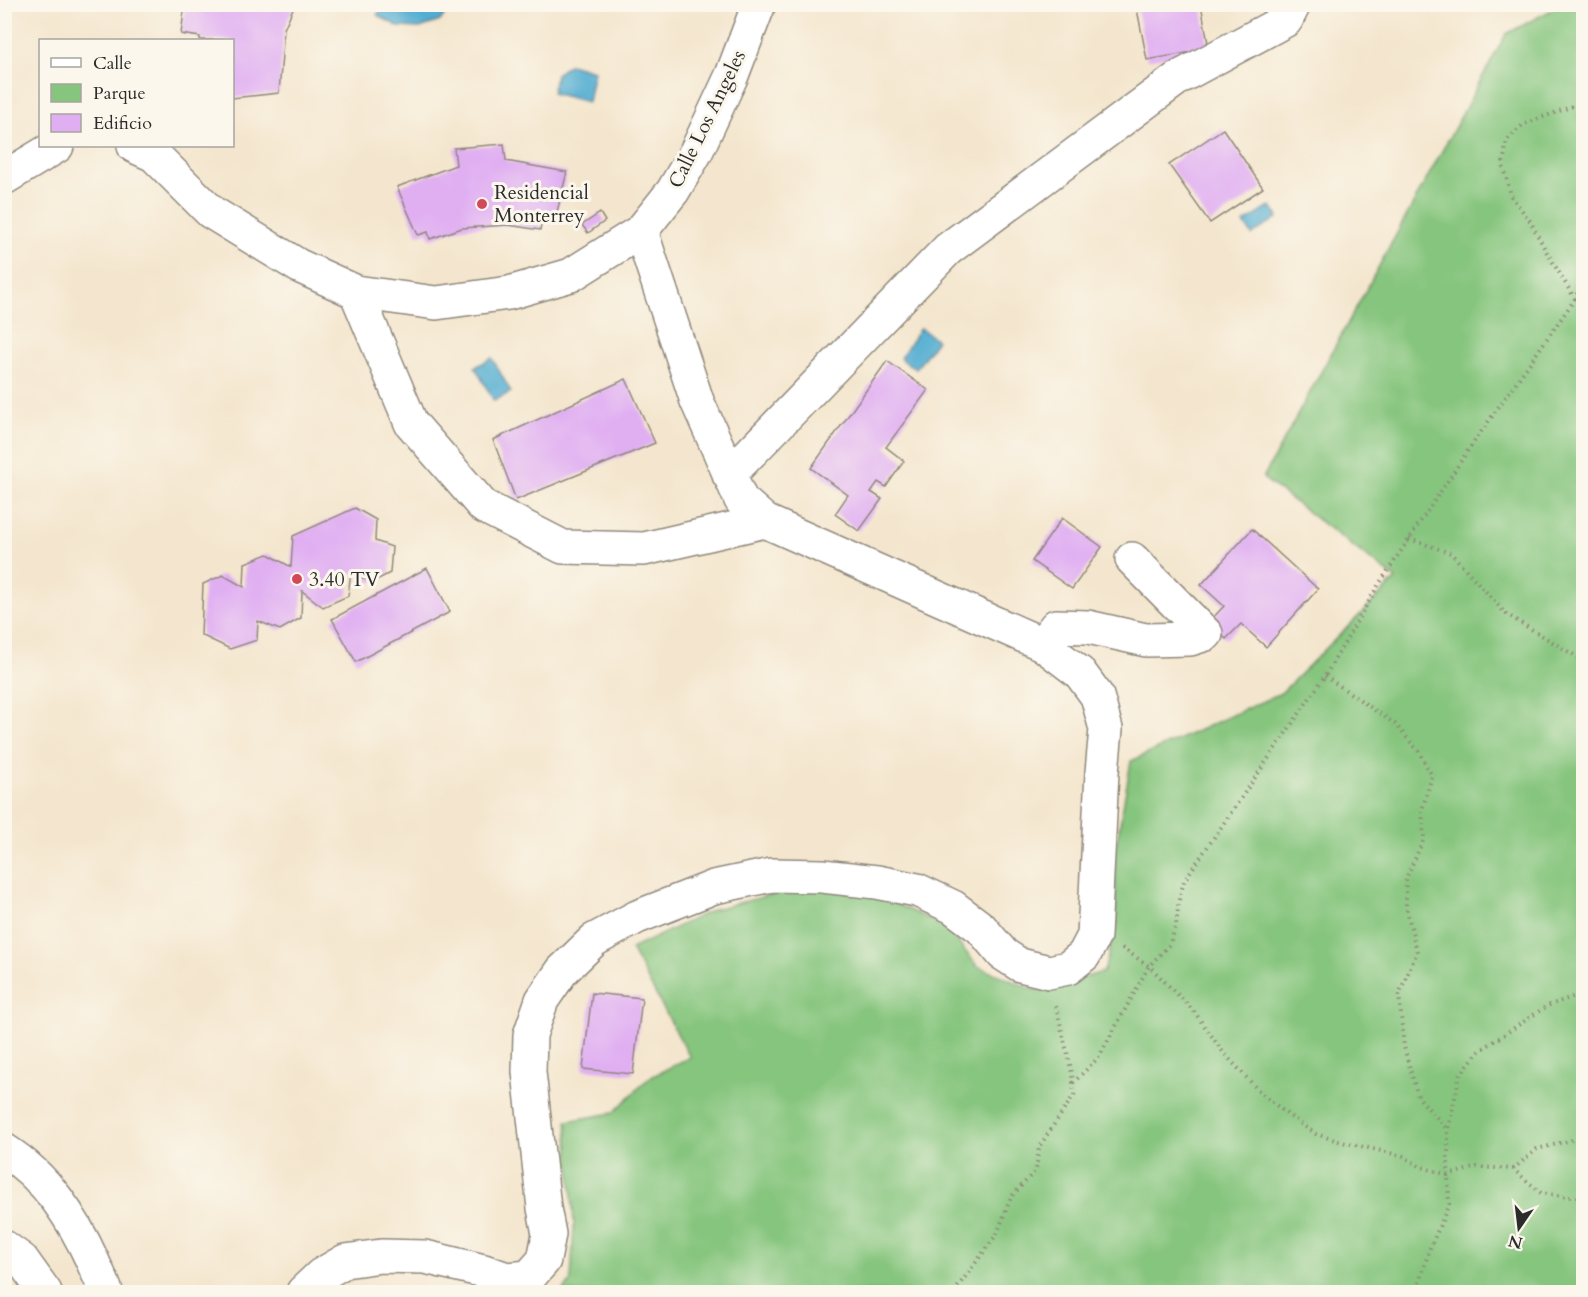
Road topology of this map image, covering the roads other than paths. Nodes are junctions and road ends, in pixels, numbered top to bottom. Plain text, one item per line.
1 (759, 4) edge
2 (1294, 4) edge
3 (136, 147) edge
4 (51, 149) edge
5 (4, 178) edge
6 (641, 231) junction
7 (356, 292) junction
8 (729, 476) junction
9 (765, 521) junction
10 (1132, 559) dead end
11 (1042, 644) junction
12 (4, 1150) edge
13 (4, 1247) edge
14 (45, 1293) edge
15 (106, 1293) edge
16 (303, 1293) edge

1 - 6 street, Calle Los Angeles
2 - 8 street
3 - 7 street, Calle Los Angeles
4 - 5 street
6 - 7 street, Calle Los Angeles
6 - 8 street
7 - 9 street
8 - 9 street
9 - 11 street
10 - 11 street
11 - 16 street
12 - 15 street
13 - 14 street

